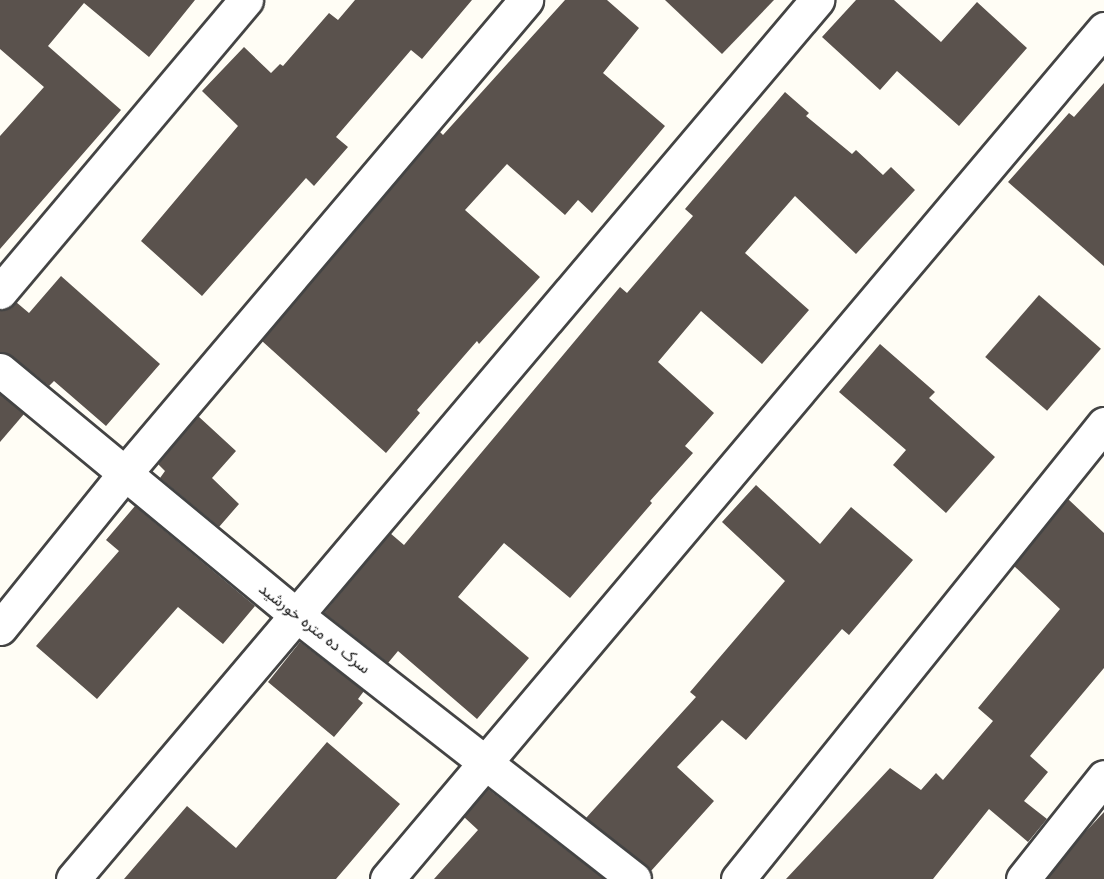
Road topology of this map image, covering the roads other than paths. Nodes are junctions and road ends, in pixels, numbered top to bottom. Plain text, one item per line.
1 (246, 0) edge
2 (526, 0) edge
3 (817, 0) edge
4 (1104, 29) edge
5 (0, 292) edge
6 (0, 370) edge
7 (1104, 424) edge
8 (126, 472) junction
9 (295, 614) junction
10 (0, 628) edge
11 (486, 760) junction
12 (1104, 777) edge
13 (73, 879) edge
14 (387, 879) edge
15 (634, 879) edge
16 (738, 879) edge
17 (1023, 879) edge

1 - 5 street
2 - 8 street
3 - 9 street
4 - 11 street
6 - 8 street, سرک ده متره خورشید
7 - 16 street
8 - 9 street, سرک ده متره خورشید
8 - 10 street
9 - 11 street, سرک ده متره خورشید
9 - 13 street
11 - 14 street
11 - 15 street, سرک ده متره خورشید
12 - 17 street

